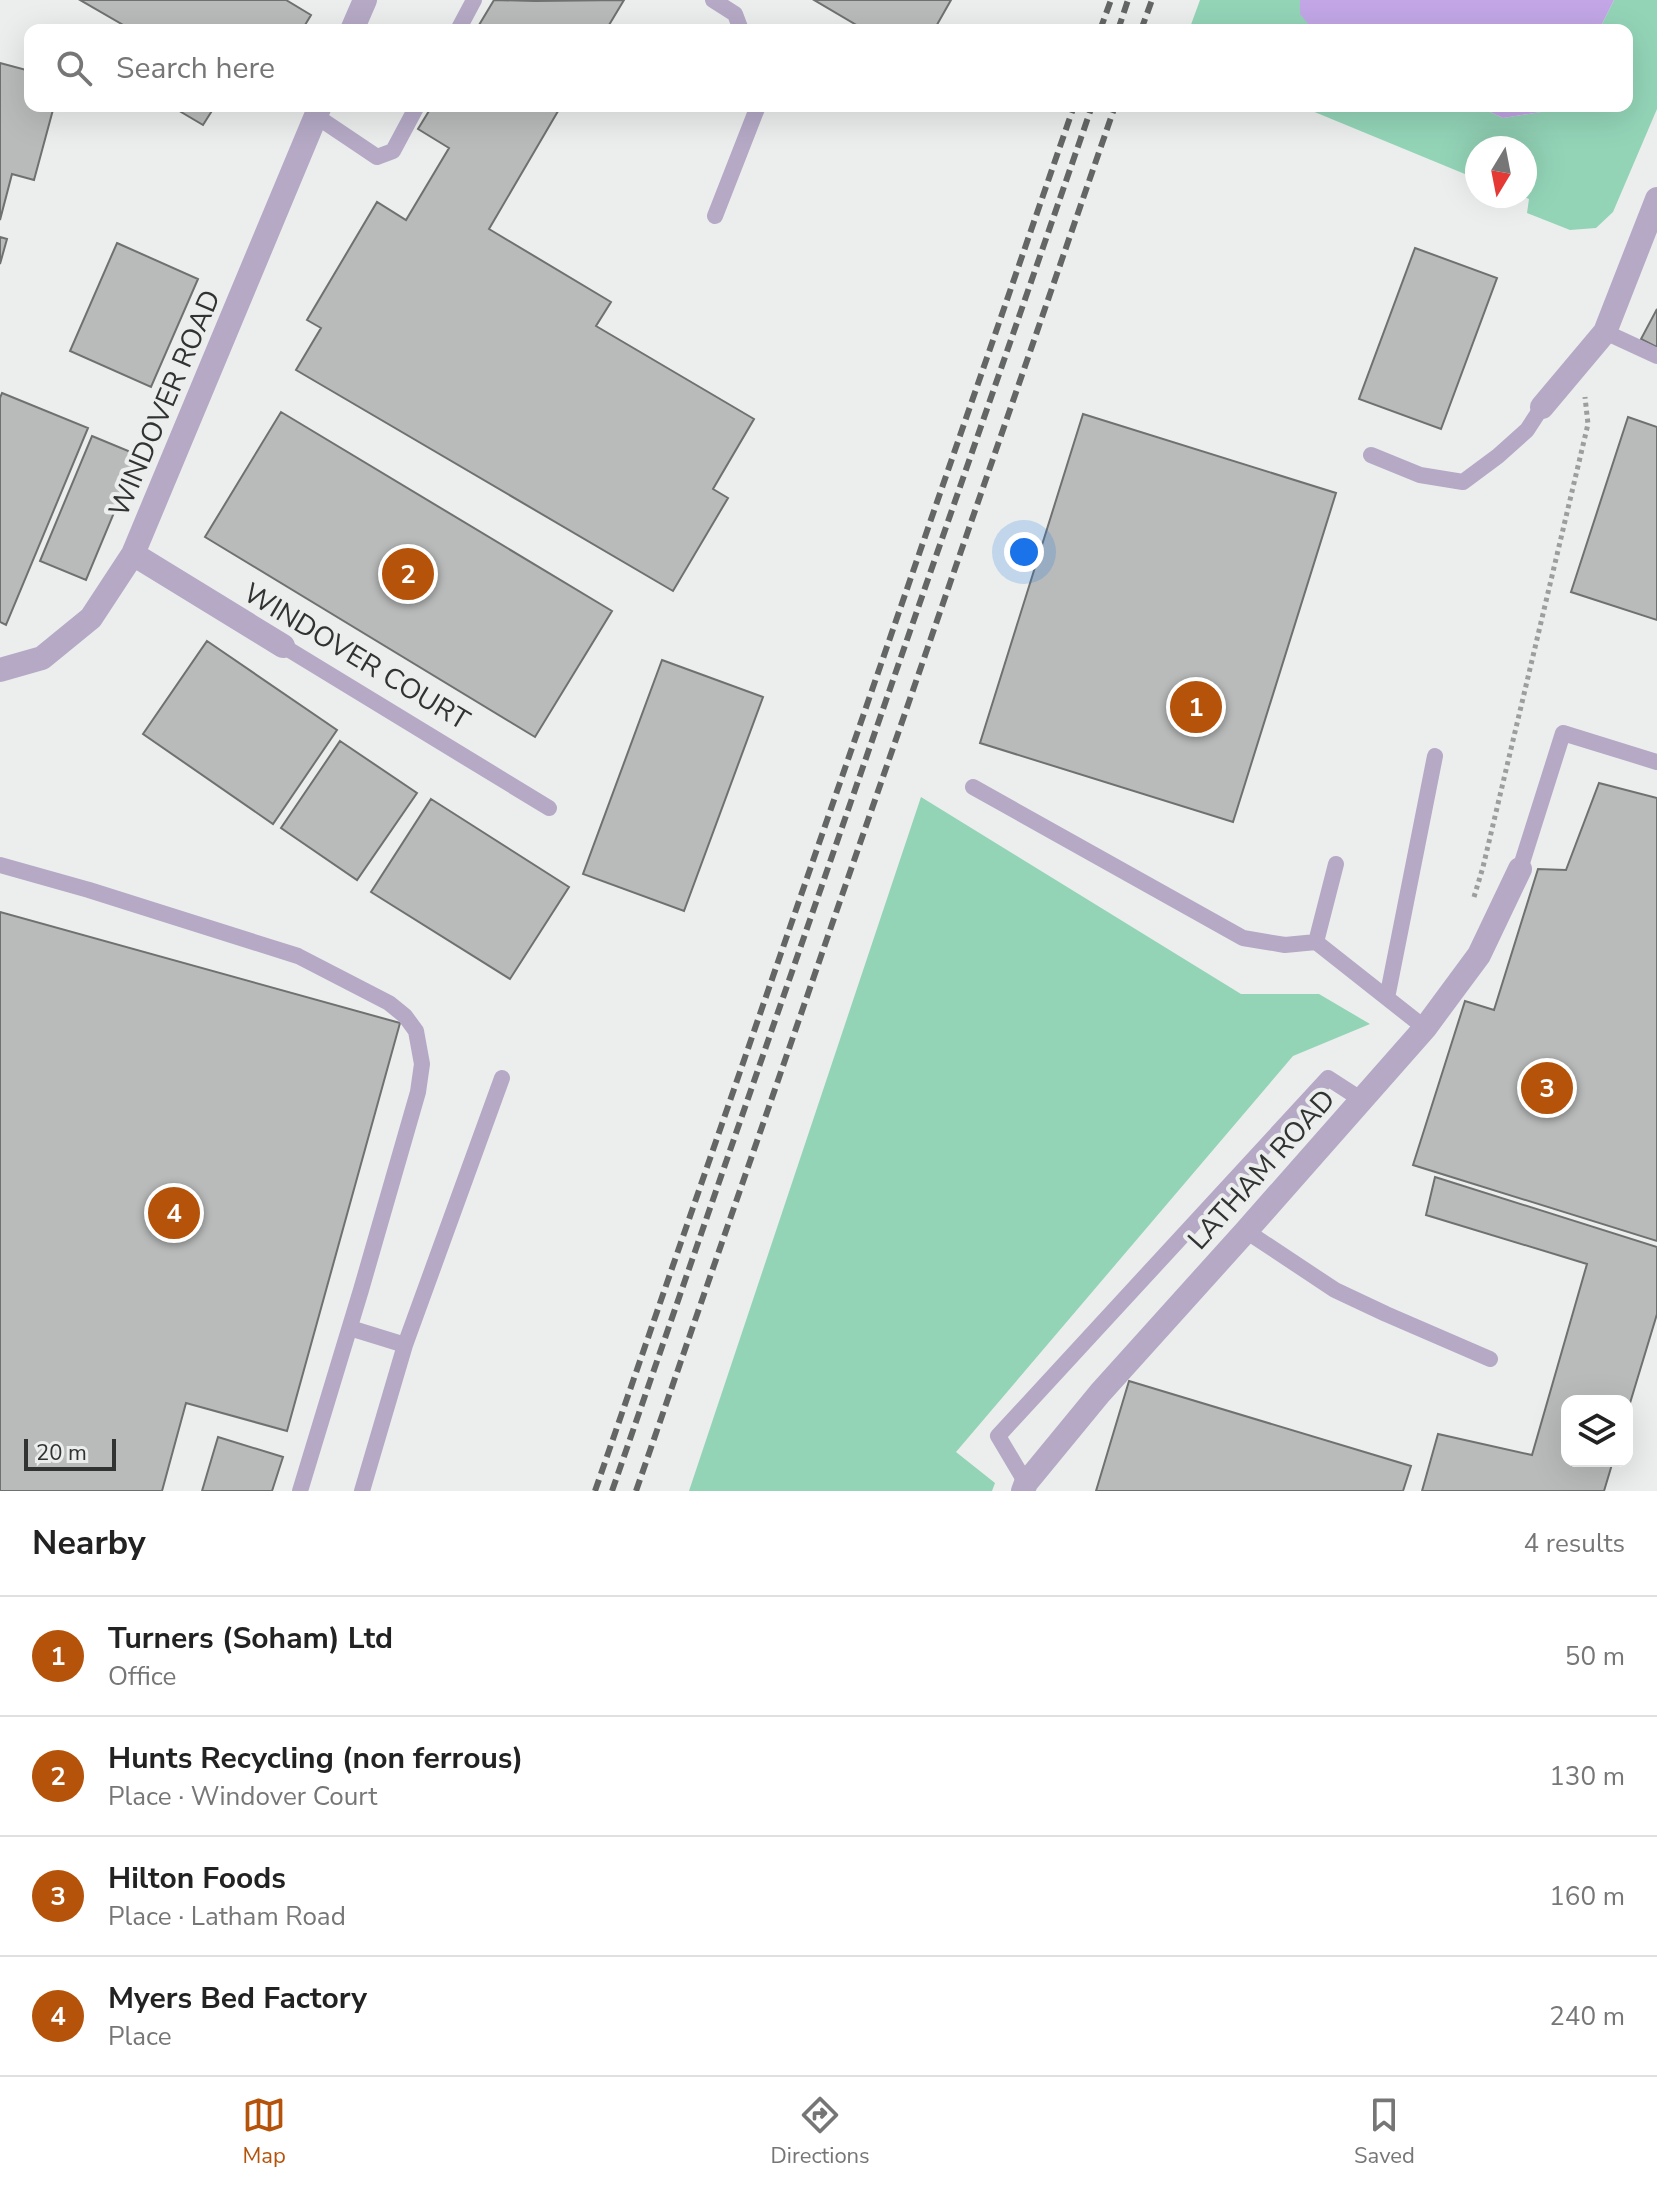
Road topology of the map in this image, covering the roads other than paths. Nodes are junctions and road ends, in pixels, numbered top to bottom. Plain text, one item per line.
1 (365, 0) edge
2 (474, 0) edge
3 (713, 0) edge
4 (355, 24) edge
5 (461, 24) edge
6 (739, 24) edge
7 (318, 112) edge
8 (319, 112) edge
9 (414, 112) edge
10 (756, 112) edge
11 (1657, 199) edge
12 (715, 216) dead end
13 (1605, 332) junction
14 (1657, 356) edge
15 (1542, 407) joint
16 (1371, 455) dead end
17 (133, 554) junction
18 (283, 646) joint
19 (0, 670) edge
20 (1435, 756) dead end
21 (1657, 762) edge
22 (973, 787) dead end
23 (549, 808) dead end
24 (1336, 864) dead end
25 (0, 865) edge
26 (1520, 869) joint
27 (1316, 942) junction
28 (1387, 998) junction
29 (1425, 1028) junction
30 (502, 1078) dead end
31 (1362, 1100) junction
32 (1246, 1231) junction
33 (350, 1328) junction
34 (405, 1345) junction
35 (1490, 1359) dead end
36 (1024, 1487) edge
37 (300, 1491) edge
38 (362, 1491) edge

1 - 4 street
2 - 5 lane
3 - 6 lane
7 - 17 street, WINDOVER ROAD
8 - 9 lane
10 - 12 lane
11 - 13 street
13 - 14 lane
13 - 15 street
15 - 16 lane
17 - 18 street, WINDOVER COURT
17 - 19 street, WINDOVER ROAD
18 - 23 lane, WINDOVER COURT
20 - 28 lane
21 - 26 lane
22 - 27 lane
24 - 27 lane
25 - 33 lane
26 - 29 street, LATHAM ROAD
27 - 28 lane
28 - 29 lane
29 - 31 street, LATHAM ROAD
30 - 34 lane
31 - 32 street, LATHAM ROAD
31 - 36 lane
32 - 35 lane
32 - 36 street, LATHAM ROAD
33 - 34 lane
33 - 37 lane
34 - 38 lane

